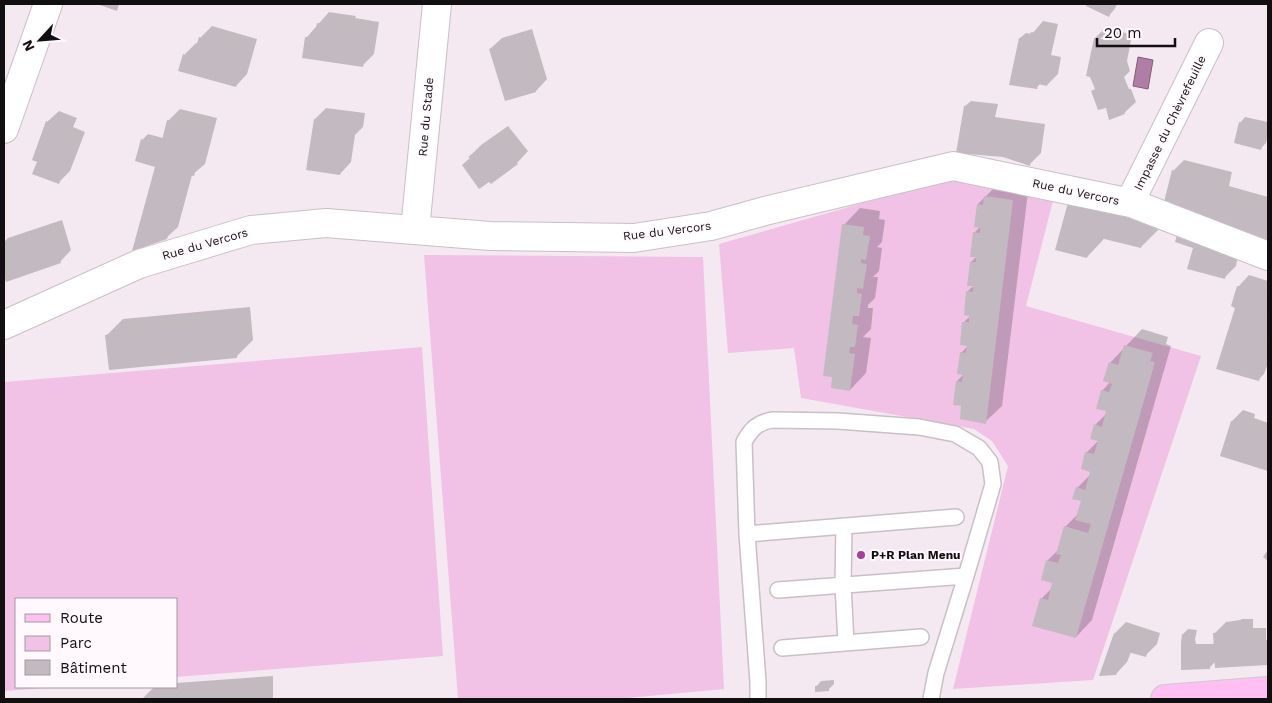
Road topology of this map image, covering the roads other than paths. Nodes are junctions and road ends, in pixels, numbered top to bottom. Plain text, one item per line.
1 (48, 4) edge
2 (437, 4) edge
3 (1209, 43) dead end
4 (4, 129) edge
5 (1131, 203) junction
6 (415, 230) junction
7 (1268, 256) edge
8 (4, 325) edge
9 (956, 517) dead end
10 (844, 526) junction
11 (747, 534) junction
12 (966, 576) junction
13 (843, 585) junction
14 (778, 590) dead end
15 (921, 637) dead end
16 (846, 643) junction
17 (782, 648) dead end
18 (1268, 691) edge
19 (758, 699) edge
20 (931, 699) edge
21 (1165, 699) edge

1 - 4 street
2 - 6 street, Rue du Stade
3 - 5 street, Impasse du Chèvrefeuille
5 - 6 street, Rue du Vercors
5 - 7 street, Rue du Vercors
6 - 8 street, Rue du Vercors
9 - 10 lane
10 - 11 lane
10 - 13 lane
11 - 12 lane
11 - 19 lane
12 - 13 lane
12 - 20 lane
13 - 14 lane
13 - 16 lane
15 - 16 lane
16 - 17 lane
18 - 21 main road

